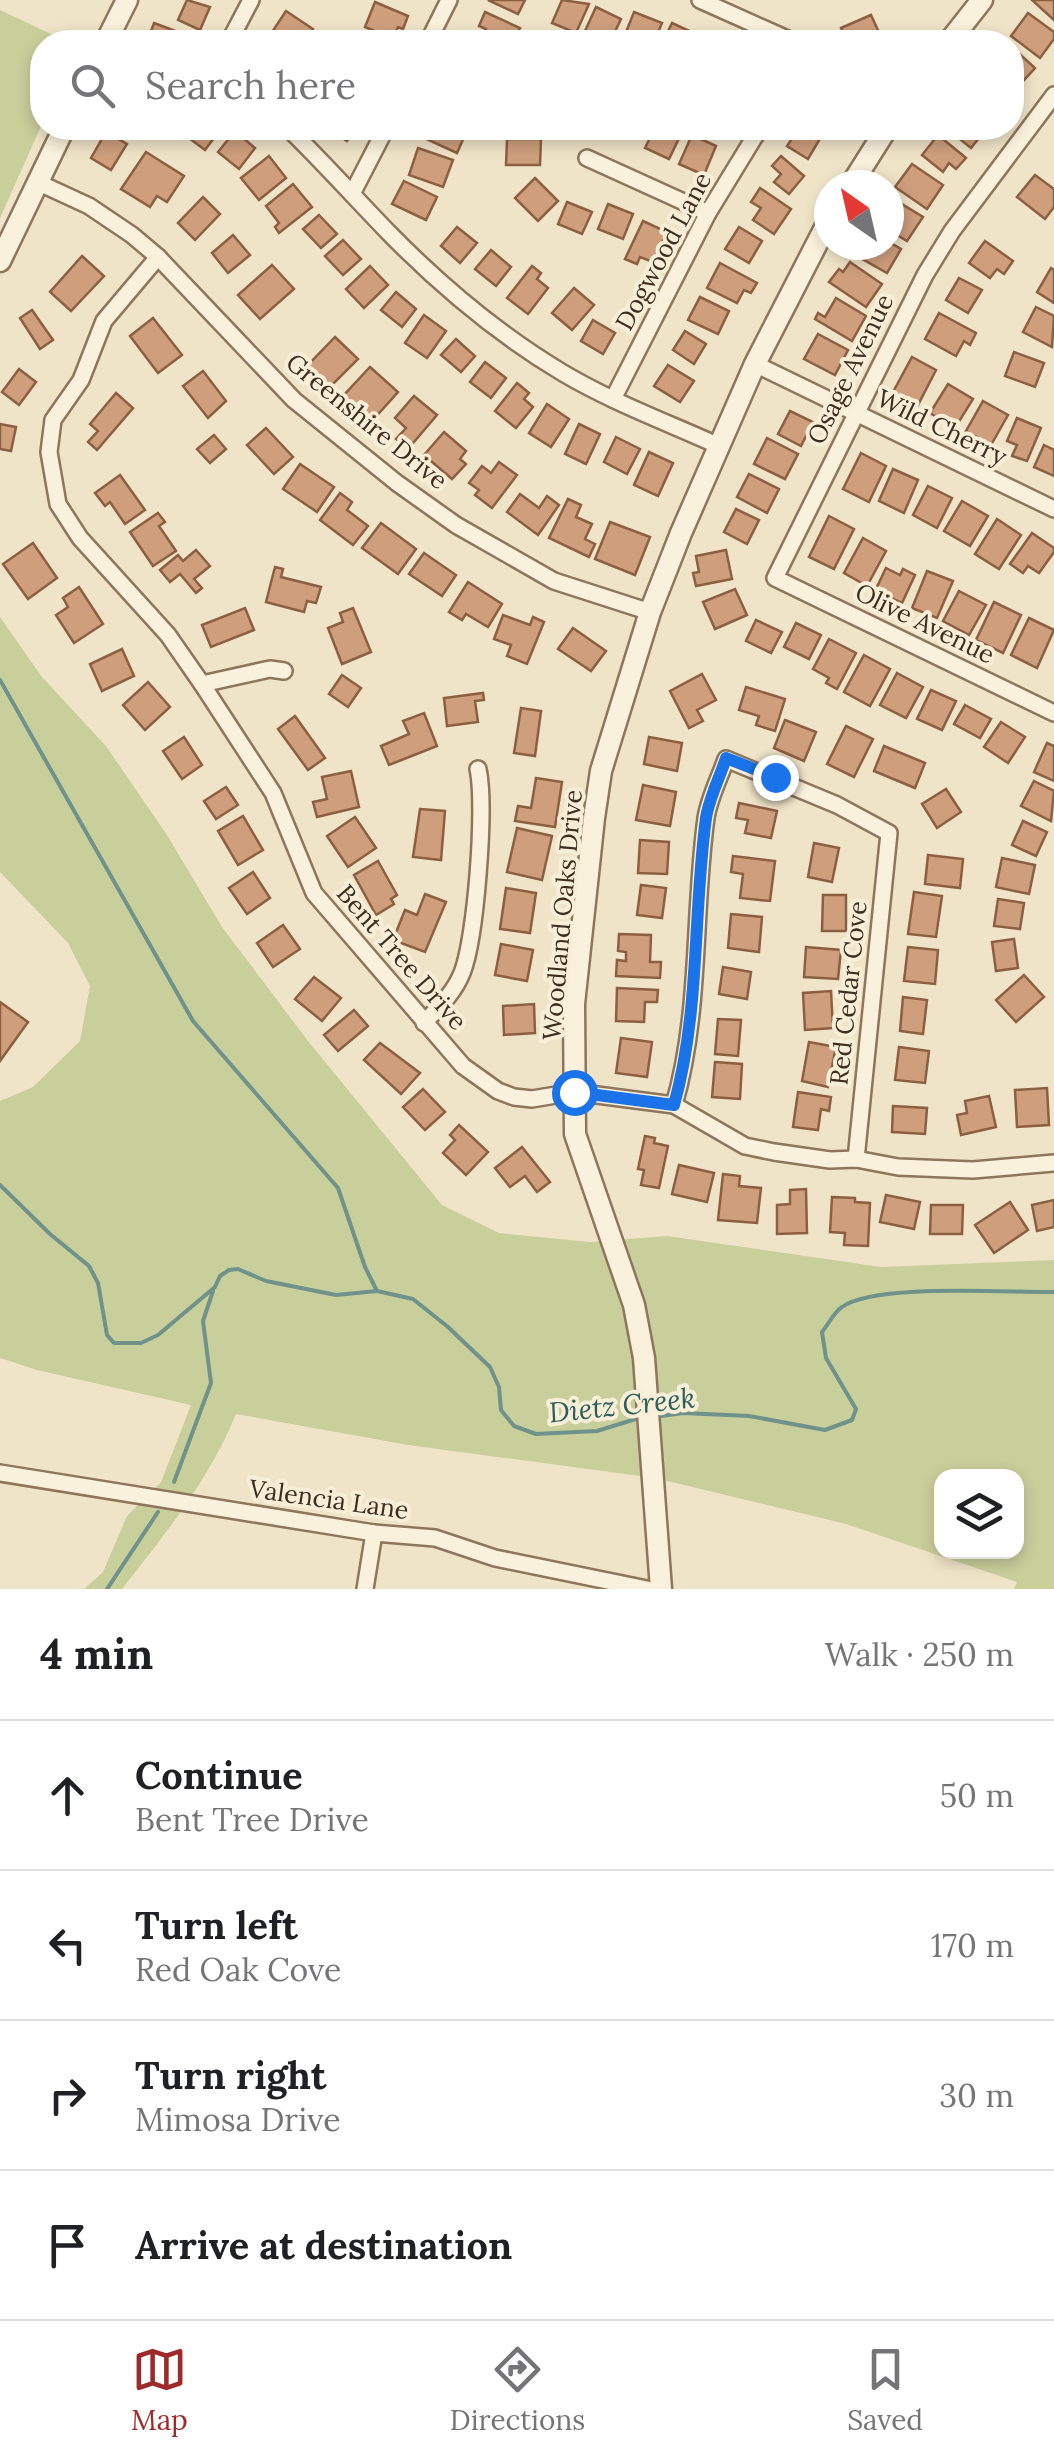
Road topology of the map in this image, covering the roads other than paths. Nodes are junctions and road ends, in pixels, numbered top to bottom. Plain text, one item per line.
1 (128, 0) edge
2 (251, 0) edge
3 (450, 0) edge
4 (700, 0) edge
5 (982, 0) edge
6 (112, 30) edge
7 (236, 30) edge
8 (434, 30) edge
9 (767, 30) edge
10 (958, 30) edge
11 (1054, 95) edge
12 (1024, 135) edge
13 (58, 140) edge
14 (300, 140) edge
15 (380, 140) edge
16 (753, 140) edge
17 (880, 140) edge
18 (1020, 140) edge
19 (586, 158) dead end
20 (860, 170) edge
21 (38, 182) junction
22 (352, 194) junction
23 (708, 213) junction
24 (814, 249) edge
25 (158, 257) junction
26 (0, 260) edge
27 (754, 364) junction
28 (613, 399) junction
29 (855, 413) junction
30 (717, 446) junction
31 (1054, 509) edge
32 (775, 578) joint
33 (650, 612) junction
34 (284, 671) dead end
35 (202, 684) junction
36 (1054, 713) edge
37 (478, 769) dead end
38 (424, 1023) junction
39 (574, 1092) junction
40 (674, 1105) junction
41 (856, 1159) junction
42 (1054, 1164) edge
43 (0, 1473) edge
44 (374, 1532) junction
45 (552, 1571) junction
46 (365, 1589) edge
47 (550, 1589) edge
48 (646, 1589) edge
49 (661, 1589) edge

1 - 6 street
2 - 7 street
3 - 8 street
4 - 9 street
5 - 10 street
11 - 12 street, Osage Avenue
13 - 21 street
14 - 22 street
15 - 22 street
16 - 23 street, Dogwood Lane
17 - 20 street
18 - 29 street, Osage Avenue
19 - 23 street
21 - 25 street, Greenshire Drive
21 - 26 street
22 - 28 street
23 - 28 street, Dogwood Lane
24 - 27 street, Woodland Oaks Drive
25 - 33 street, Greenshire Drive
25 - 35 street, Bent Tree Drive
27 - 29 street, Wild Cherry
27 - 30 street, Woodland Oaks Drive
28 - 30 street
29 - 31 street, Wild Cherry
29 - 32 street, Osage Avenue
30 - 33 street, Woodland Oaks Drive
32 - 36 street, Olive Avenue
33 - 39 street, Woodland Oaks Drive
34 - 35 street
35 - 38 street, Bent Tree Drive
37 - 38 street
38 - 39 street, Bent Tree Drive
39 - 40 street, Bent Tree Drive
39 - 49 street, Woodland Oaks Drive
40 - 41 street, Bent Tree Drive
40 - 41 street, Red Cedar Cove
41 - 42 street, Bent Tree Drive
43 - 44 street, Valencia Lane
44 - 45 street, Valencia Lane
44 - 46 street
45 - 47 street
45 - 48 street, Valencia Lane

